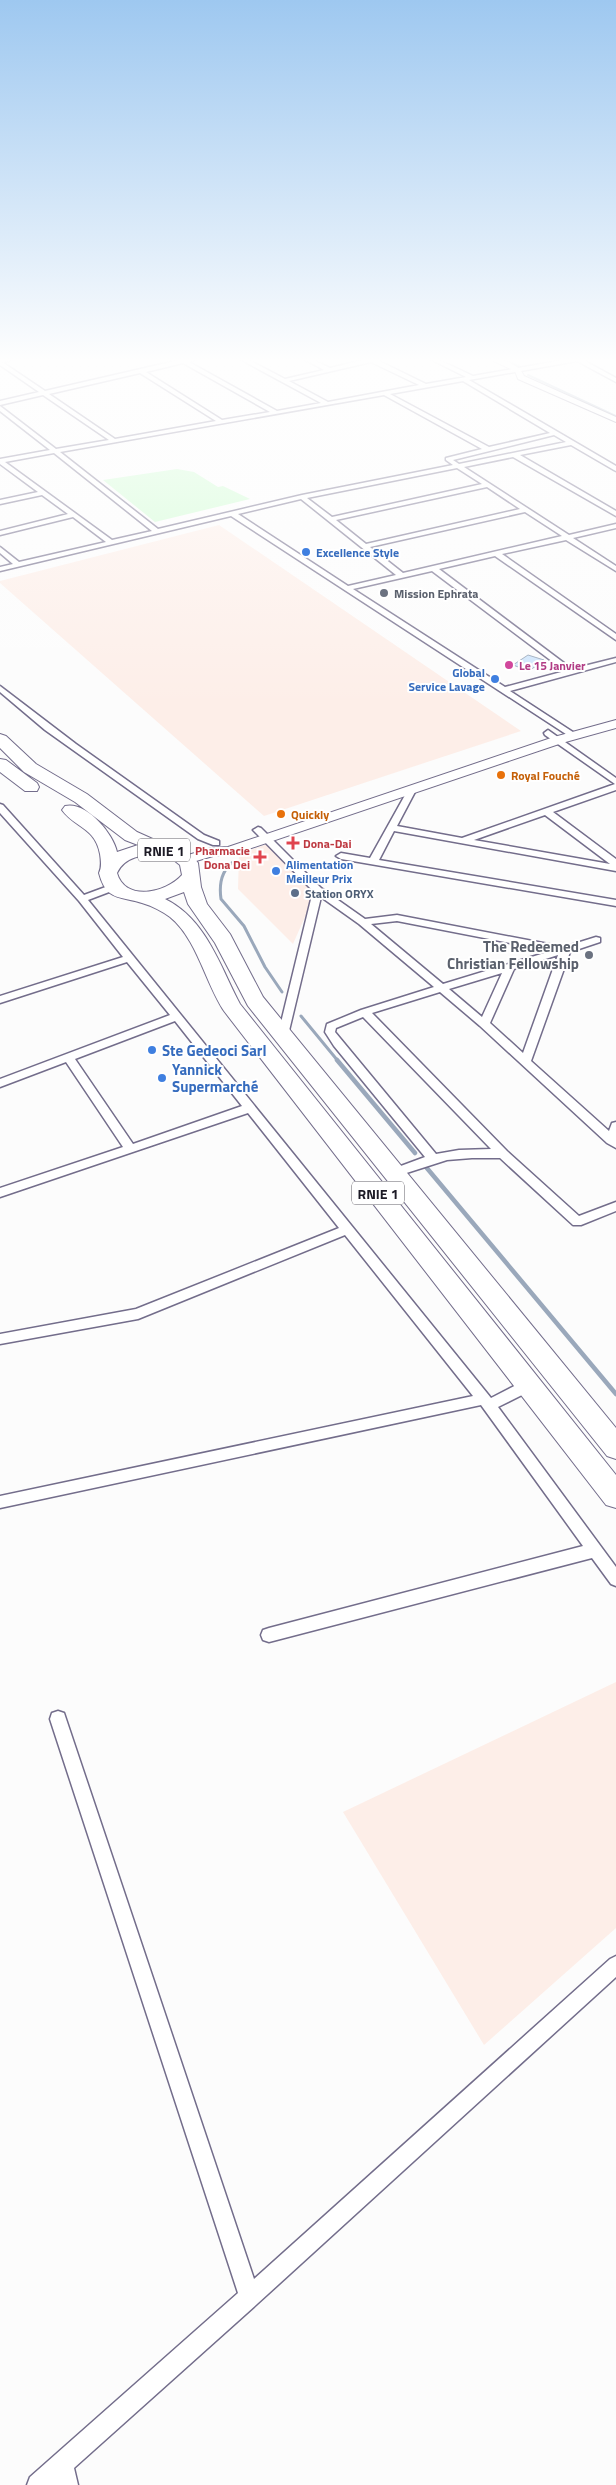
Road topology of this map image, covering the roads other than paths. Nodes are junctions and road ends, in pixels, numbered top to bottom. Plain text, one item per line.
1 (18, 474) edge
2 (84, 474) edge
3 (423, 474) edge
4 (471, 474) edge
5 (548, 474) edge
6 (488, 485) junction
7 (44, 493) junction
8 (302, 497) junction
9 (0, 502) edge
10 (525, 510) junction
11 (231, 513) junction
12 (616, 514) edge
13 (74, 515) junction
14 (332, 519) junction
15 (616, 526) edge
16 (155, 530) junction
17 (0, 533) edge
18 (568, 538) junction
19 (109, 541) junction
20 (367, 546) junction
21 (0, 549) edge
22 (497, 554) junction
23 (17, 564) junction
24 (0, 568) edge
25 (432, 568) junction
26 (615, 568) edge
27 (401, 576) junction
28 (347, 588) junction
29 (616, 638) edge
30 (616, 660) edge
31 (571, 672) junction
32 (0, 688) edge
33 (503, 690) junction
34 (616, 715) edge
35 (616, 724) edge
36 (561, 735) junction
37 (0, 739) edge
38 (0, 764) edge
39 (616, 782) edge
40 (616, 787) edge
41 (412, 790) junction
42 (0, 808) edge
43 (547, 812) junction
44 (391, 828) junction
45 (262, 834) junction
46 (462, 841) junction
47 (214, 848) junction
48 (168, 851) junction
49 (341, 856) dead end
50 (373, 861) junction
51 (616, 864) edge
52 (110, 867) junction
53 (189, 868) junction
54 (616, 868) edge
55 (114, 887) junction
56 (318, 890) junction
57 (143, 897) junction
58 (82, 899) junction
59 (616, 903) edge
60 (363, 922) junction
61 (596, 940) dead end
62 (565, 950) junction
63 (129, 958) junction
64 (510, 967) junction
65 (442, 989) junction
66 (0, 1000) edge
67 (365, 1012) junction
68 (176, 1017) junction
69 (484, 1024) junction
70 (283, 1035) junction
71 (68, 1056) junction
72 (525, 1062) junction
73 (0, 1083) edge
74 (250, 1108) junction
75 (616, 1126) edge
76 (614, 1142) edge
77 (130, 1148) junction
78 (503, 1154) junction
79 (432, 1158) junction
80 (394, 1173) junction
81 (0, 1193) edge
82 (616, 1206) edge
83 (348, 1229) junction
84 (0, 1339) edge
85 (529, 1385) junction
86 (487, 1402) junction
87 (616, 1448) edge
88 (616, 1496) edge
89 (0, 1502) edge
90 (595, 1550) junction
91 (616, 1578) edge
92 (269, 1635) dead end
93 (58, 1719) dead end
94 (616, 1965) edge
95 (250, 2297) junction
96 (64, 2475) edge
97 (38, 2485) edge

1 - 7 street
2 - 16 street
3 - 8 street
4 - 6 street
5 - 12 street
6 - 10 street
6 - 14 street
7 - 9 street
7 - 13 street
8 - 11 street
8 - 14 street
10 - 18 street
10 - 20 street
11 - 16 street
11 - 28 street
13 - 17 street
13 - 19 street
14 - 20 street
15 - 18 street
16 - 19 street
18 - 22 street
18 - 26 street
19 - 23 street
20 - 27 street
21 - 23 street
22 - 25 street
22 - 29 street
23 - 24 street
25 - 27 street
25 - 31 street
27 - 28 street
28 - 33 street
30 - 31 street
31 - 33 street
32 - 47 street
33 - 36 street
34 - 36 street
35 - 36 street
36 - 39 street
36 - 41 street
36 - 45 street
37 - 48 highway, RNIE 1
38 - 52 highway
40 - 43 street
41 - 44 street
41 - 45 street
42 - 58 street
43 - 46 street
43 - 51 street
44 - 46 street
44 - 50 street
45 - 47 street
45 - 56 street
46 - 54 street
47 - 53 street
48 - 52 highway, RNIE 1
48 - 53 highway, RNIE 1
49 - 50 street
50 - 59 street
52 - 55 highway
53 - 57 highway, RNIE 1
53 - 70 highway, RNIE 1
55 - 57 highway, RNIE 1
55 - 58 street
56 - 60 street
56 - 70 street
57 - 85 highway, RNIE 1
58 - 63 street
60 - 62 street
60 - 65 street
61 - 62 street
62 - 64 street
62 - 72 street
63 - 66 street
63 - 68 street
64 - 65 street
64 - 69 street
65 - 67 street
65 - 69 street
67 - 78 street
67 - 79 street
68 - 71 street
68 - 74 street
69 - 72 street
70 - 80 highway, RNIE 1
71 - 73 street
71 - 77 street
72 - 76 street
74 - 77 street
74 - 83 street
75 - 76 street
77 - 81 street
78 - 79 street
78 - 82 street
79 - 80 street
80 - 87 highway, RNIE 1
83 - 84 street
83 - 86 street
85 - 86 street
85 - 88 highway, RNIE 1
86 - 89 street
86 - 90 street
90 - 91 street
90 - 92 street
93 - 95 street
94 - 95 street
95 - 96 street
96 - 97 street

